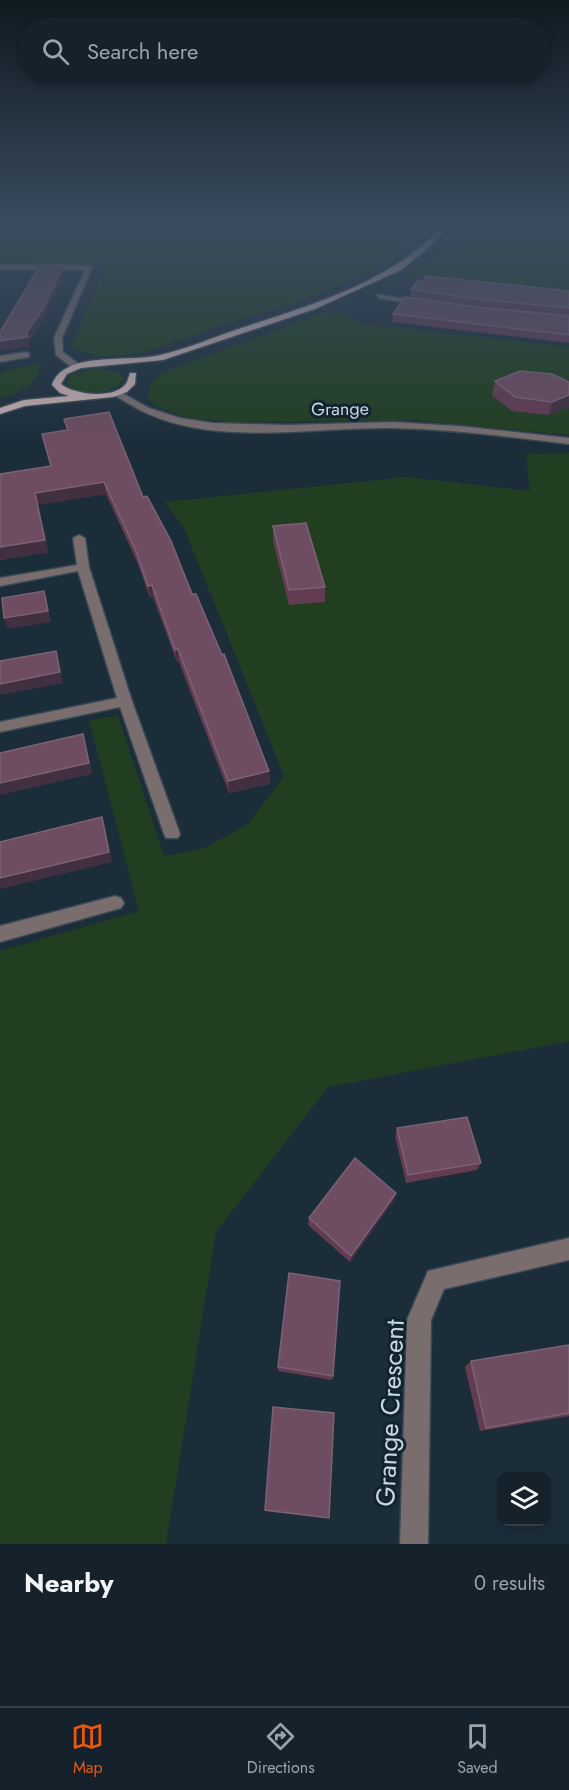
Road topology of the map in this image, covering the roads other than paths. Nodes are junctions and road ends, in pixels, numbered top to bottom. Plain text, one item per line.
1 (75, 301) edge
2 (327, 301) edge
3 (409, 301) edge
4 (432, 305) edge
5 (26, 355) dead end
6 (160, 358) junction
7 (0, 359) edge
8 (105, 363) junction
9 (77, 367) junction
10 (134, 375) junction
11 (56, 385) junction
12 (117, 393) junction
13 (85, 397) junction
14 (24, 403) junction
15 (0, 411) edge
16 (569, 441) edge
17 (79, 538) dead end
18 (83, 567) junction
19 (0, 582) edge
20 (125, 701) junction
21 (0, 727) edge
22 (172, 834) dead end
23 (115, 903) dead end
24 (0, 934) edge
25 (569, 1249) edge
26 (414, 1544) edge

1 - 9 street
2 - 6 main road
3 - 4 street
5 - 7 street
6 - 8 main road
6 - 10 main road
8 - 9 main road
8 - 10 main road
9 - 11 main road
10 - 12 main road
11 - 13 main road
11 - 14 main road
12 - 13 main road
12 - 16 street, Grange
13 - 14 main road
14 - 15 main road
17 - 18 street
18 - 19 street
18 - 20 street
20 - 21 street
20 - 22 street
23 - 24 street
25 - 26 street, Grange Crescent

